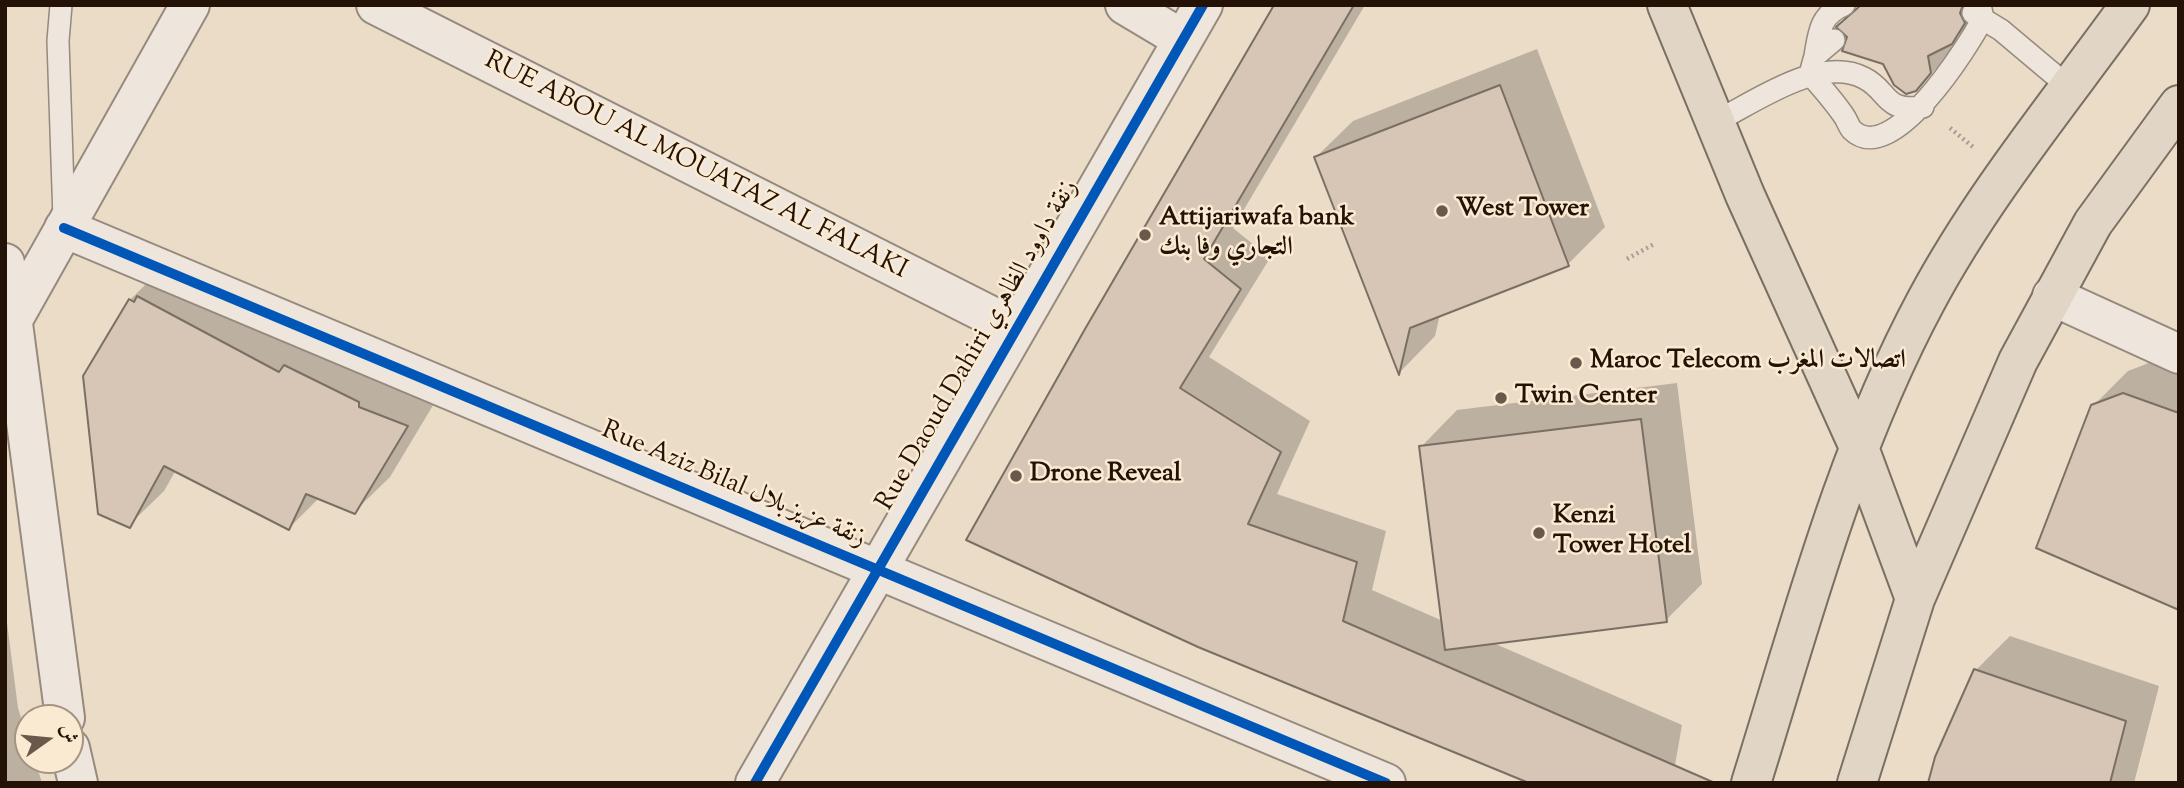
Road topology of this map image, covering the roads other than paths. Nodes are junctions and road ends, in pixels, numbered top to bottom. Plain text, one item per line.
1 (61, 5) edge
2 (190, 5) edge
3 (376, 5) edge
4 (1125, 5) edge
5 (1203, 5) edge
6 (1667, 5) edge
7 (1844, 5) edge
8 (2130, 5) edge
9 (1979, 12) edge
10 (1182, 39) junction
11 (1834, 40) dead end
12 (1813, 65) junction
13 (2070, 88) junction
14 (2179, 105) edge
15 (1923, 107) junction
16 (1715, 122) junction
17 (64, 228) junction
18 (5, 263) edge
19 (2052, 296) junction
20 (9, 327) edge
21 (1015, 328) junction
22 (2179, 354) edge
23 (1858, 446) junction
24 (876, 571) junction
25 (1915, 599) junction
26 (63, 704) edge
27 (755, 783) edge
28 (1386, 783) edge
29 (1751, 783) edge
30 (1857, 783) edge

1 - 17 lane
2 - 17 street
3 - 21 street, RUE ABOU AL MOUATAZ AL FALAKI
4 - 10 street
5 - 10 street, Rue Daoud Dahiri زنقة داوود الظاهري
6 - 16 main road
7 - 12 lane
8 - 13 main road
9 - 13 lane
9 - 15 lane
10 - 21 street, Rue Daoud Dahiri زنقة داوود الظاهري
11 - 12 lane
12 - 15 lane
12 - 15 lane
12 - 16 lane
13 - 23 main road
14 - 19 main road
16 - 23 main road
17 - 20 street
17 - 24 street, Rue Aziz Bilal زنقة عزيز بلال
18 - 20 street
19 - 22 street
19 - 25 main road
20 - 26 street
21 - 24 street, Rue Daoud Dahiri زنقة داوود الظاهري
23 - 25 main road
23 - 29 main road
24 - 27 street, Rue Daoud Dahiri زنقة داوود الظاهري
24 - 28 street, Rue Aziz Bilal زنقة عزيز بلال
25 - 30 main road

